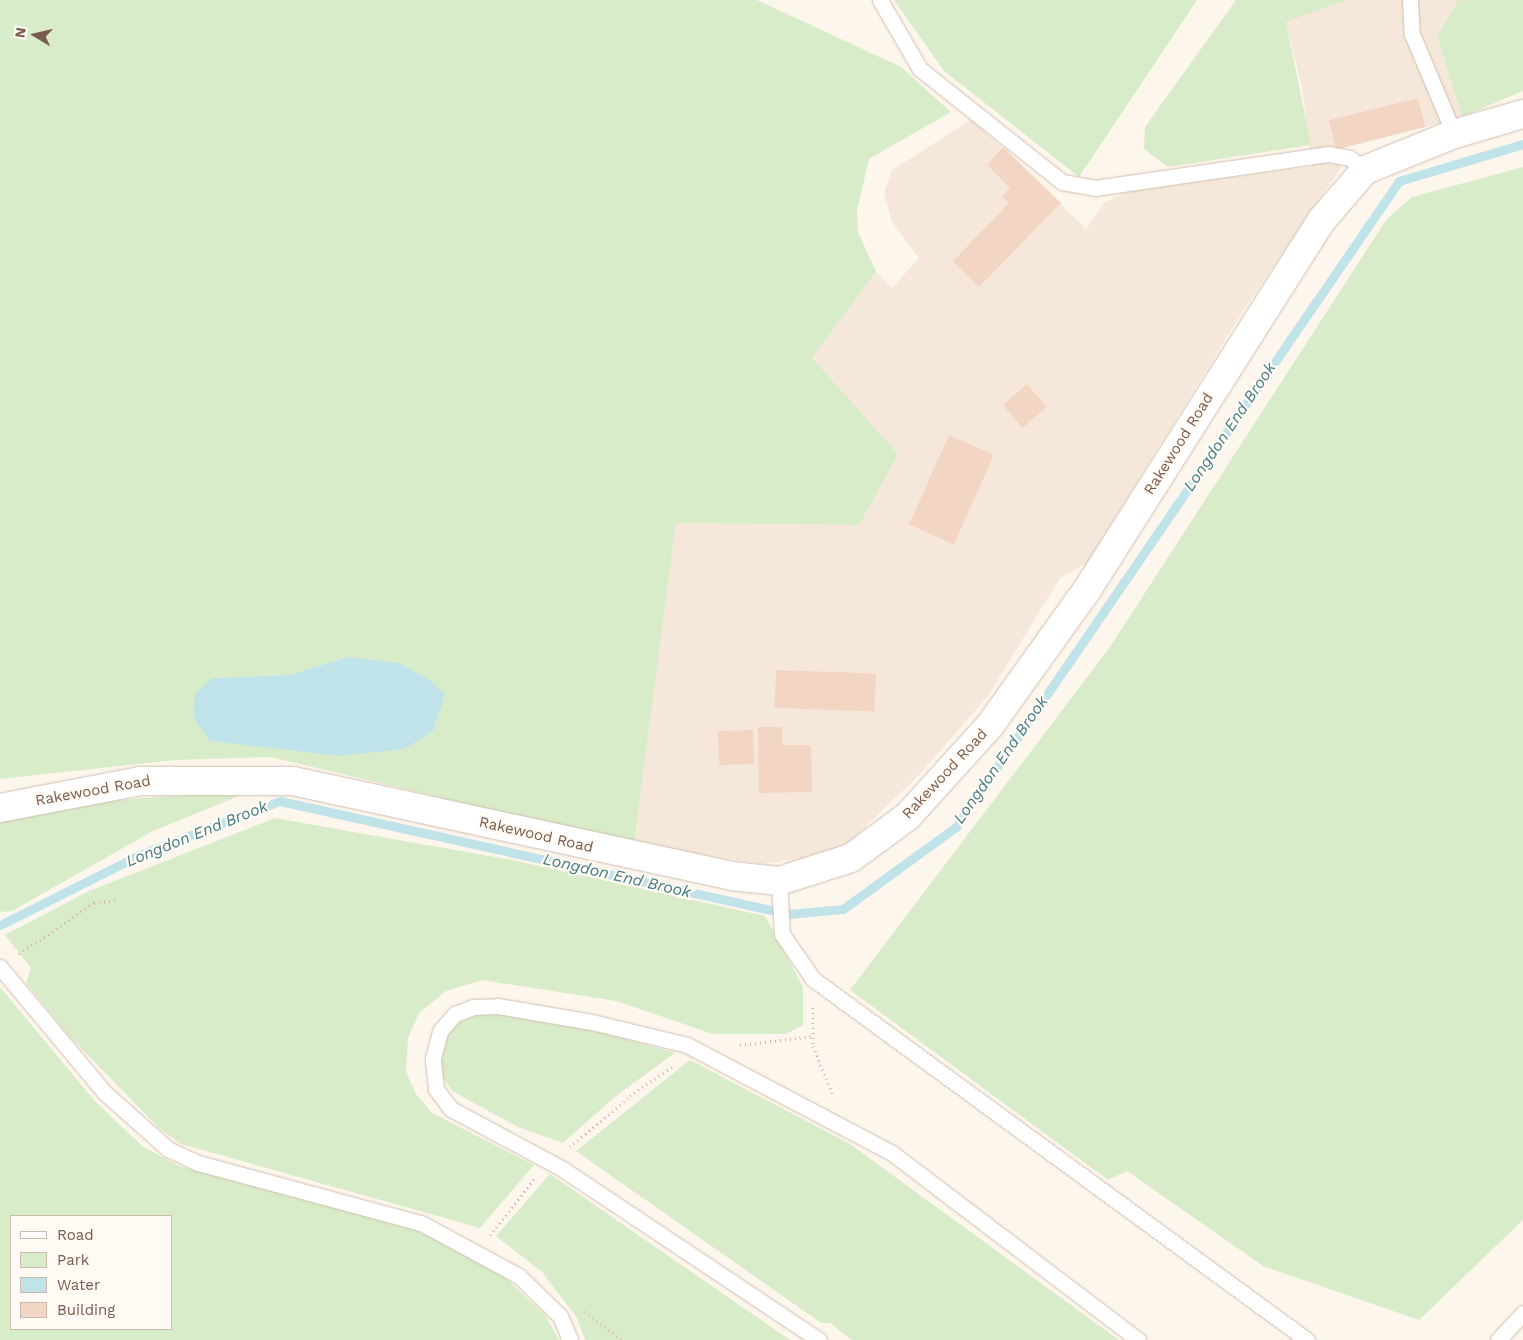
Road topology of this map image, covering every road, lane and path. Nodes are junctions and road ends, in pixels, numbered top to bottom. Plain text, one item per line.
1 (880, 0) edge
2 (1410, 0) edge
3 (1523, 114) edge
4 (1454, 134) junction
5 (1364, 170) junction
6 (0, 808) edge
7 (779, 890) junction
8 (118, 900) dead end
9 (0, 967) edge
10 (813, 979) junction
11 (813, 1036) junction
12 (697, 1051) junction
13 (842, 1127) junction
14 (565, 1151) dead end
15 (536, 1176) dead end
16 (477, 1251) junction
17 (1523, 1312) edge
18 (1291, 1335) edge
19 (570, 1340) edge
20 (819, 1340) edge
21 (1138, 1340) edge
22 (1307, 1340) edge
23 (1498, 1340) edge

1 - 5 lane
2 - 4 lane
3 - 4 street, Rakewood Road
4 - 5 street, Rakewood Road
5 - 7 street, Rakewood Road
6 - 7 street, Rakewood Road
7 - 10 lane
8 - 9 path
9 - 16 lane
10 - 11 path
10 - 18 lane
11 - 12 path
11 - 13 path
12 - 13 lane
12 - 14 path
12 - 20 lane
13 - 21 lane
15 - 16 path
16 - 19 lane
17 - 23 lane
18 - 22 lane

